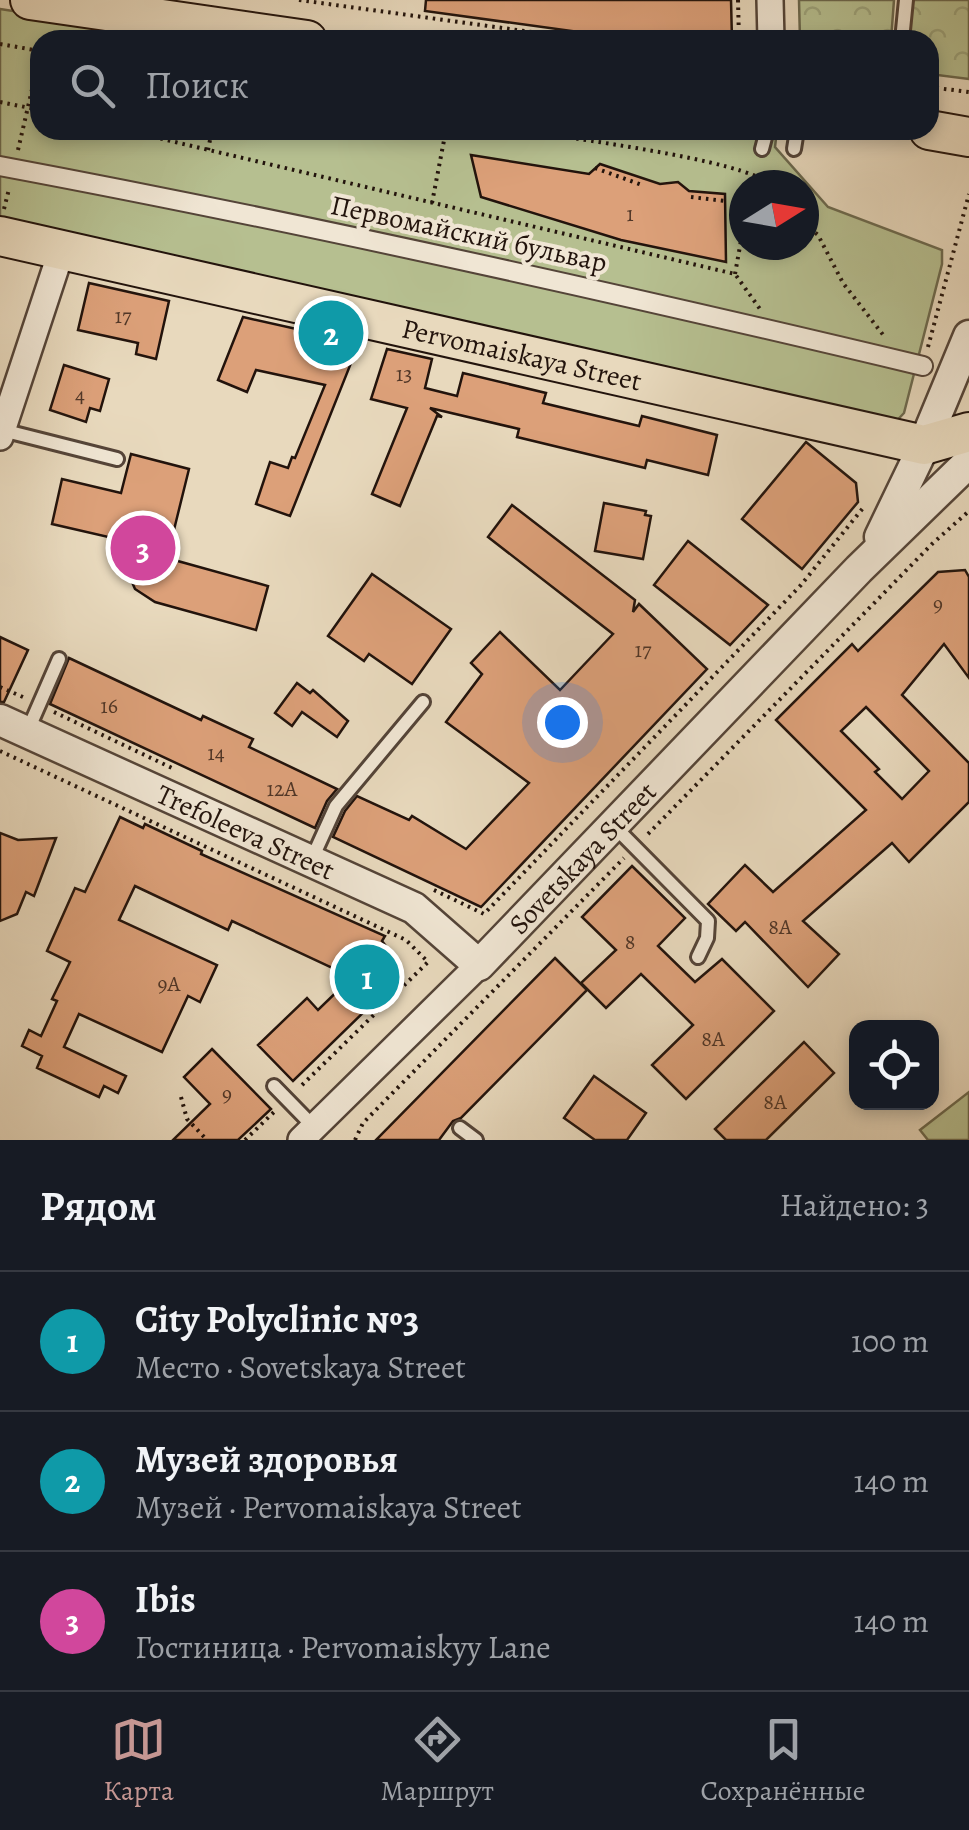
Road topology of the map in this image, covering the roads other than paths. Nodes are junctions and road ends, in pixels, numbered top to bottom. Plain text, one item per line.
1 (30, 0) edge
2 (770, 0) edge
3 (906, 0) edge
4 (238, 30) edge
5 (771, 30) edge
6 (903, 30) edge
7 (939, 132) edge
8 (969, 137) edge
9 (764, 140) edge
10 (795, 140) edge
11 (762, 148) dead end
12 (794, 149) dead end
13 (7, 168) edge
14 (2, 225) edge
15 (62, 248) junction
16 (969, 336) edge
17 (923, 366) road end
18 (969, 432) edge
19 (1, 434) edge
20 (924, 445) junction
21 (117, 459) dead end
22 (966, 473) edge
23 (859, 569) junction
24 (59, 660) dead end
25 (423, 702) dead end
26 (6, 730) edge
27 (614, 826) junction
28 (311, 861) junction
29 (698, 958) dead end
30 (479, 965) junction
31 (274, 1086) dead end
32 (460, 1128) dead end
33 (307, 1134) edge
34 (476, 1140) edge

1 - 4 main road
2 - 5 street
3 - 6 lane
7 - 8 main road
9 - 11 lane
10 - 12 lane
13 - 17 street, Первомайский бульвар
14 - 15 main road, Pervomaiskaya Street
15 - 19 street
15 - 20 main road, Pervomaiskaya Street
16 - 20 street, Sovetskaya Street
18 - 20 main road
19 - 21 lane
20 - 22 street, Pervomaiskaya Street
20 - 23 street, Sovetskaya Street
22 - 23 street, Sovetskaya Street
23 - 27 street, Sovetskaya Street
24 - 26 lane
25 - 28 lane
26 - 28 street, Trefoleeva Street
27 - 29 lane
27 - 30 street, Sovetskaya Street
28 - 30 street, Trefoleeva Street
30 - 33 street, Sovetskaya Street
31 - 33 lane
32 - 34 lane

